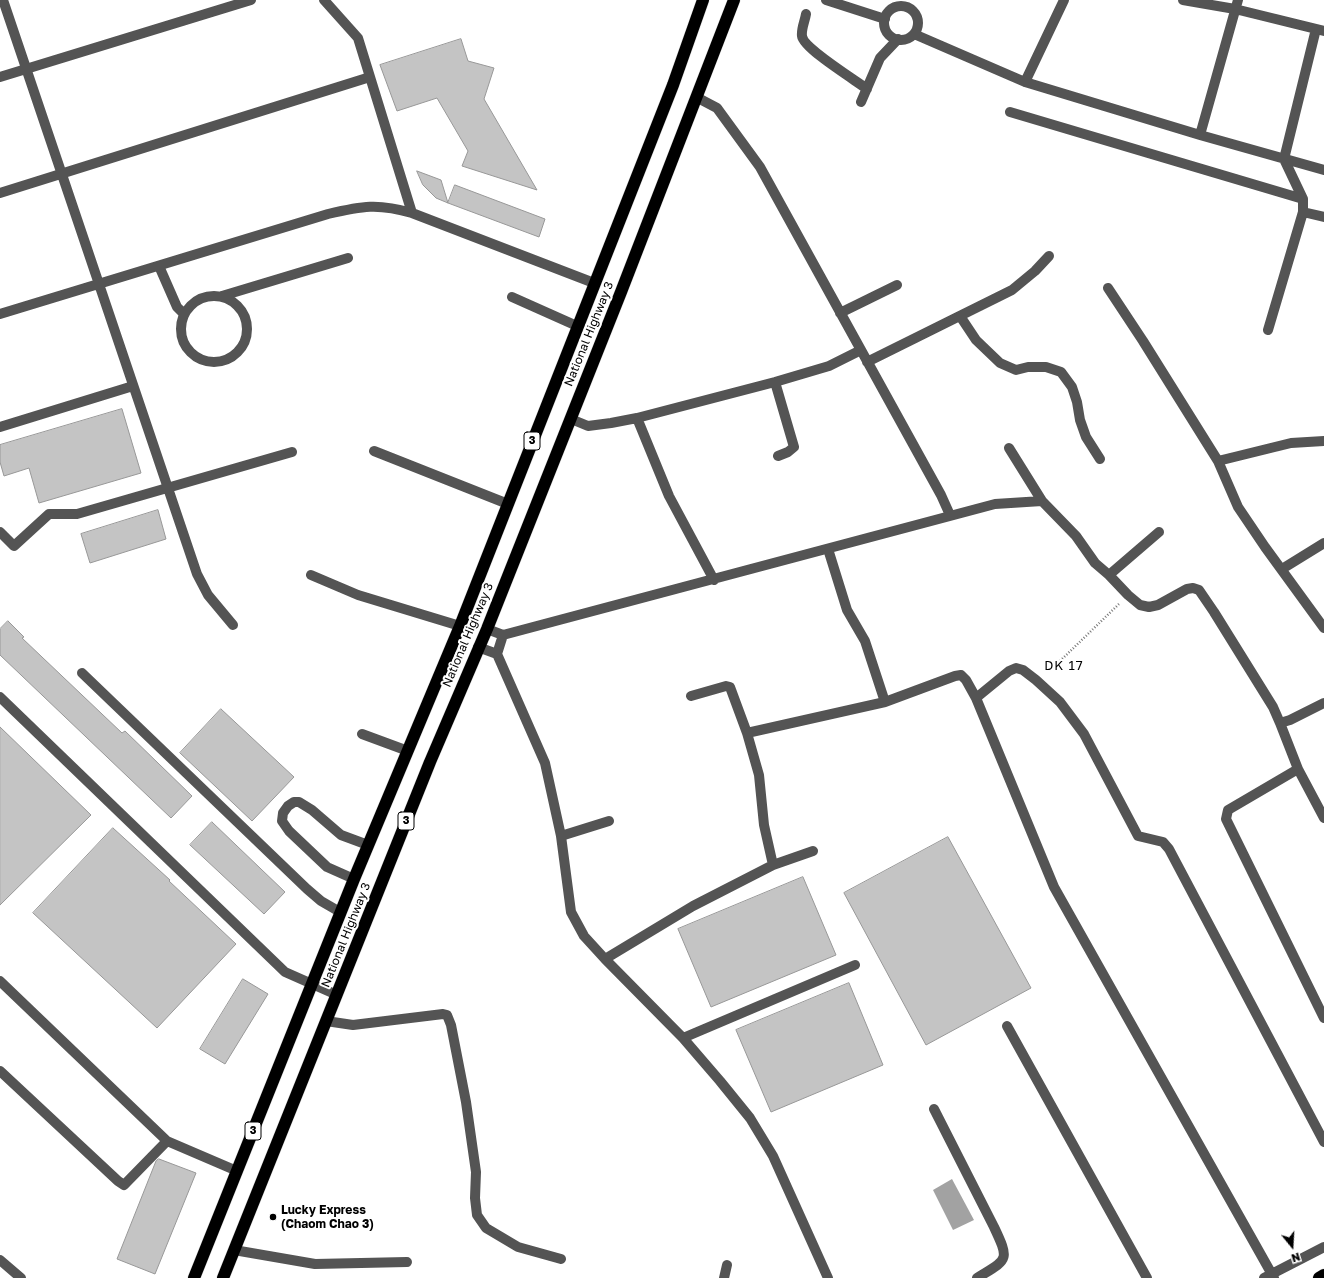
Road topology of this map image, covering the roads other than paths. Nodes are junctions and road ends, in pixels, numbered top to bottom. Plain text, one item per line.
1 (3, 0) edge
2 (251, 0) edge
3 (324, 0) edge
4 (703, 0) edge
5 (734, 0) edge
6 (826, 0) edge
7 (1064, 0) edge
8 (1183, 0) edge
9 (895, 3) edge
10 (1236, 5) edge
11 (806, 14) dead end
12 (885, 19) junction
13 (1320, 30) edge
14 (914, 34) junction
15 (898, 39) junction
16 (27, 69) junction
17 (0, 77) edge
18 (370, 77) junction
19 (1025, 82) junction
20 (867, 89) junction
21 (698, 98) junction
22 (861, 102) dead end
23 (1010, 112) dead end
24 (1200, 135) junction
25 (1284, 159) junction
26 (1324, 170) edge
27 (61, 173) junction
28 (0, 193) edge
29 (1303, 199) junction
30 (1303, 212) junction
31 (412, 213) junction
32 (1324, 218) edge
33 (1049, 256) dead end
34 (348, 258) dead end
35 (159, 266) junction
36 (99, 284) junction
37 (594, 284) junction
38 (897, 285) dead end
39 (1108, 288) dead end
40 (222, 296) junction
41 (512, 297) dead end
42 (840, 312) junction
43 (0, 314) edge
44 (184, 314) junction
45 (960, 316) junction
46 (577, 326) junction
47 (1268, 330) dead end
48 (861, 350) junction
49 (867, 362) junction
50 (775, 382) junction
51 (133, 386) junction
52 (637, 418) junction
53 (571, 419) junction
54 (0, 427) edge
55 (1324, 441) edge
56 (1009, 448) dead end
57 (374, 451) dead end
58 (292, 452) dead end
59 (778, 456) dead end
60 (1100, 459) dead end
61 (1218, 461) junction
62 (167, 489) junction
63 (1042, 501) junction
64 (508, 504) junction
65 (950, 515) junction
66 (0, 532) edge
67 (1159, 532) dead end
68 (1324, 542) edge
69 (828, 549) junction
70 (1282, 569) junction
71 (1109, 574) junction
72 (311, 575) dead end
73 (714, 580) junction
74 (233, 625) dead end
75 (460, 626) junction
76 (1324, 628) edge
77 (487, 629) junction
78 (503, 635) junction
79 (478, 647) junction
80 (497, 654) junction
81 (82, 673) dead end
82 (691, 696) dead end
83 (0, 697) edge
84 (976, 698) junction
85 (885, 702) junction
86 (1324, 703) edge
87 (1280, 723) junction
88 (362, 734) dead end
89 (747, 734) junction
90 (408, 751) junction
91 (1298, 770) junction
92 (1324, 818) edge
93 (609, 821) dead end
94 (561, 836) junction
95 (368, 845) junction
96 (813, 851) dead end
97 (773, 865) junction
98 (354, 879) junction
99 (340, 912) junction
100 (604, 959) junction
101 (855, 965) dead end
102 (0, 981) edge
103 (311, 984) junction
104 (337, 995) junction
105 (1324, 1018) edge
106 (326, 1021) junction
107 (1007, 1026) dead end
108 (683, 1038) junction
109 (0, 1071) edge
110 (934, 1109) dead end
111 (167, 1141) junction
112 (1324, 1142) edge
113 (237, 1172) junction
114 (1324, 1247) edge
115 (234, 1250) junction
116 (561, 1259) dead end
117 (0, 1260) edge
118 (407, 1262) dead end
119 (727, 1265) dead end
120 (1324, 1275) edge
121 (1270, 1277) edge
122 (21, 1278) edge
123 (194, 1278) edge
124 (223, 1278) edge
125 (724, 1278) edge
126 (828, 1278) edge
127 (977, 1278) edge
128 (1147, 1278) edge
129 (1319, 1278) edge

1 - 16 street
2 - 16 street
3 - 18 street
4 - 37 highway, National Highway 3 / 3
5 - 21 highway, National Highway 3 / 3
6 - 12 street
7 - 19 street
8 - 10 street
9 - 12 street
9 - 14 street
10 - 13 street
10 - 24 street
11 - 20 street
12 - 15 street
13 - 25 street
14 - 15 street
14 - 19 street
15 - 20 street
16 - 17 street
16 - 27 street
18 - 27 street
18 - 31 street
19 - 24 street
20 - 22 street
21 - 42 street
21 - 53 highway, National Highway 3 / 3
23 - 29 street
24 - 25 street
25 - 26 street
25 - 29 street
27 - 28 street
27 - 36 street
29 - 30 street
30 - 32 street
30 - 47 street
31 - 35 street
31 - 37 street
33 - 45 street
34 - 40 street
35 - 36 street
35 - 44 street
36 - 43 street
36 - 51 street
37 - 46 highway, National Highway 3 / 3
38 - 42 street
39 - 61 street
40 - 44 street
40 - 44 street
41 - 46 street
42 - 48 street
45 - 49 street
45 - 60 street
46 - 64 highway, National Highway 3 / 3
48 - 49 street
48 - 50 street
49 - 65 street
50 - 52 street
50 - 59 street
51 - 54 street
51 - 62 street
52 - 53 street
52 - 73 street
53 - 77 highway, National Highway 3 / 3
55 - 61 street
56 - 63 street
57 - 64 street
58 - 62 street
61 - 70 street
62 - 66 street
62 - 74 street
63 - 65 street
63 - 71 street
64 - 75 highway, National Highway 3 / 3
65 - 69 street
67 - 71 street
68 - 70 street
69 - 73 street
69 - 85 street
70 - 76 street
71 - 87 street
72 - 75 street
73 - 78 street
75 - 90 highway, National Highway 3 / 3
77 - 78 street
77 - 79 highway, National Highway 3 / 3
78 - 80 street
79 - 80 street
79 - 104 highway, National Highway 3 / 3
80 - 94 street
81 - 99 street
82 - 89 street
83 - 103 street
84 - 85 street
84 - 112 street
84 - 121 street
85 - 89 street
86 - 87 street
87 - 91 street
88 - 90 street
89 - 97 street
90 - 95 highway, National Highway 3 / 3
91 - 92 street
91 - 105 street
93 - 94 street
94 - 100 street
95 - 98 highway, National Highway 3 / 3
95 - 98 street
96 - 97 street
97 - 100 street
98 - 99 highway, National Highway 3 / 3
99 - 103 highway, National Highway 3 / 3
100 - 108 street
101 - 108 street
102 - 111 street
103 - 104 street
103 - 113 highway, National Highway 3 / 3
104 - 106 highway, National Highway 3 / 3
106 - 115 highway, National Highway 3 / 3
106 - 116 street
107 - 128 street
108 - 126 street
109 - 111 street
110 - 127 street
111 - 113 street
113 - 123 highway, National Highway 3 / 3
114 - 121 street
115 - 118 street
115 - 124 highway, National Highway 3 / 3
117 - 122 street
119 - 125 street
120 - 129 highway

